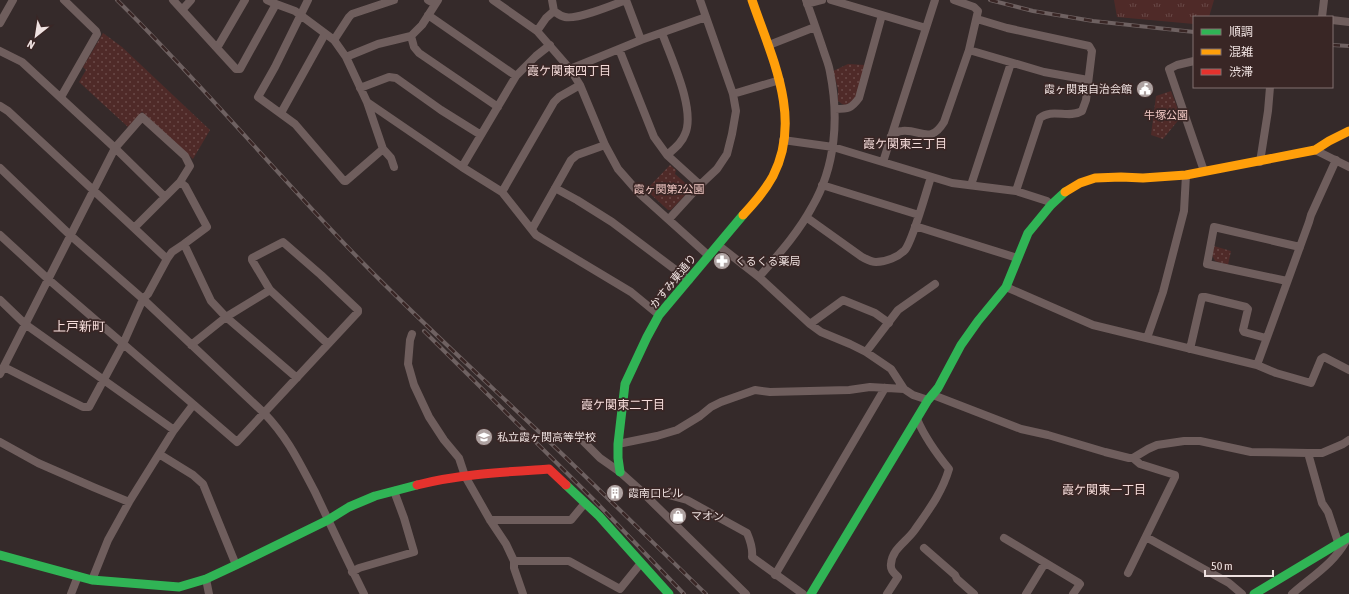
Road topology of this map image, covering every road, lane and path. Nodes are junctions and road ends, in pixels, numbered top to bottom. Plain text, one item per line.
1 (13, 0) edge
2 (64, 0) edge
3 (173, 0) edge
4 (191, 0) edge
5 (244, 0) edge
6 (267, 0) edge
7 (308, 0) edge
8 (394, 0) edge
9 (493, 0) edge
10 (552, 0) edge
11 (599, 0) edge
12 (627, 0) edge
13 (700, 0) edge
14 (752, 0) edge
15 (822, 0) edge
16 (831, 0) edge
17 (935, 0) edge
18 (954, 0) edge
19 (1324, 0) edge
20 (434, 1) edge
21 (806, 2) edge
22 (276, 4) junction
23 (601, 9) junction
24 (182, 10) junction
25 (554, 11) junction
26 (882, 15) junction
27 (301, 16) junction
28 (428, 16) junction
29 (1322, 16) edge
30 (706, 17) junction
31 (977, 19) junction
32 (1333, 20) edge
33 (1349, 22) edge
34 (0, 23) edge
35 (816, 27) junction
36 (926, 28) junction
37 (537, 32) junction
38 (662, 33) junction
39 (325, 34) junction
40 (411, 36) junction
41 (334, 40) junction
42 (641, 40) junction
43 (550, 45) junction
44 (769, 45) junction
45 (217, 48) junction
46 (619, 49) junction
47 (969, 50) junction
48 (0, 51) edge
49 (346, 57) junction
50 (1193, 61) edge
51 (1011, 63) junction
52 (570, 69) junction
53 (516, 76) junction
54 (780, 80) junction
55 (1088, 80) junction
56 (580, 85) junction
57 (360, 88) junction
58 (1270, 88) edge
59 (733, 94) junction
60 (61, 97) junction
61 (367, 102) junction
62 (0, 106) edge
63 (498, 108) junction
64 (835, 109) junction
65 (281, 113) junction
66 (1349, 131) edge
67 (481, 135) junction
68 (891, 136) junction
69 (783, 140) junction
70 (605, 146) junction
71 (833, 147) junction
72 (115, 148) junction
73 (383, 149) junction
74 (1315, 150) junction
75 (667, 155) junction
76 (1336, 160) junction
77 (883, 162) junction
78 (1260, 162) junction
79 (394, 167) dead end
80 (462, 167) junction
81 (1349, 167) edge
82 (0, 168) edge
83 (1204, 171) junction
84 (1186, 175) junction
85 (931, 177) junction
86 (180, 182) junction
87 (700, 185) junction
88 (822, 185) junction
89 (972, 185) junction
90 (555, 188) junction
91 (93, 189) junction
92 (1016, 191) junction
93 (502, 192) junction
94 (164, 196) junction
95 (1051, 205) junction
96 (918, 215) junction
97 (806, 217) junction
98 (668, 219) junction
99 (915, 226) junction
100 (134, 228) junction
101 (532, 229) junction
102 (0, 235) edge
103 (70, 235) junction
104 (184, 244) junction
105 (718, 245) junction
106 (1300, 247) junction
107 (709, 256) junction
108 (1018, 258) junction
109 (167, 259) junction
110 (759, 277) junction
111 (48, 279) junction
112 (688, 280) junction
113 (1287, 281) junction
114 (935, 284) dead end
115 (1006, 287) junction
116 (270, 290) junction
117 (143, 299) junction
118 (0, 300) edge
119 (659, 315) junction
120 (226, 317) junction
121 (889, 323) junction
122 (25, 324) junction
123 (810, 324) junction
124 (412, 334) dead end
125 (1147, 338) junction
126 (1266, 338) junction
127 (123, 344) junction
128 (328, 344) junction
129 (191, 345) junction
130 (1190, 349) junction
131 (866, 352) junction
132 (1256, 365) junction
133 (2, 370) edge
134 (1349, 370) edge
135 (297, 378) junction
136 (104, 380) junction
137 (884, 388) junction
138 (904, 389) junction
139 (930, 397) junction
140 (193, 405) junction
141 (264, 413) junction
142 (917, 419) junction
143 (174, 430) junction
144 (578, 436) dead end
145 (1349, 440) edge
146 (0, 442) edge
147 (618, 444) junction
148 (1308, 453) junction
149 (159, 454) junction
150 (1133, 458) junction
151 (620, 472) junction
152 (465, 476) junction
153 (394, 492) junction
154 (643, 493) junction
155 (128, 502) junction
156 (585, 503) junction
157 (328, 520) junction
158 (490, 520) junction
159 (1146, 537) junction
160 (1349, 537) edge
161 (1004, 538) dead end
162 (1338, 542) junction
163 (924, 548) dead end
164 (0, 555) edge
165 (514, 561) junction
166 (641, 563) junction
167 (1045, 563) junction
168 (236, 565) junction
169 (352, 572) junction
170 (1128, 574) dead end
171 (775, 575) junction
172 (78, 576) junction
173 (206, 579) junction
174 (92, 580) junction
175 (71, 594) edge
176 (210, 594) edge
177 (364, 594) edge
178 (522, 594) edge
179 (669, 594) edge
180 (746, 594) edge
181 (803, 594) edge
182 (811, 594) edge
183 (887, 594) edge
184 (974, 594) edge
185 (1026, 594) edge
186 (1073, 594) edge
187 (1242, 594) edge
188 (1254, 594) edge
189 (1292, 594) edge

1 - 34 street
2 - 60 street
3 - 24 street
4 - 24 street
5 - 45 street
6 - 22 street
7 - 27 street
8 - 41 street
9 - 37 street
10 - 25 street
11 - 23 street
12 - 23 street
12 - 42 street
13 - 30 street
14 - 44 street, かすみ東通り
15 - 21 street
16 - 26 street
17 - 36 street
18 - 31 street
19 - 29 street
20 - 28 street
21 - 35 street
22 - 27 street
22 - 45 street
23 - 25 street
24 - 45 street
25 - 37 street
26 - 36 street
26 - 64 street
27 - 39 street
27 - 65 street
28 - 40 street
28 - 53 street
30 - 38 street
30 - 59 street
31 - 47 street
31 - 55 street
32 - 33 street
35 - 44 street
35 - 64 street
36 - 68 street
37 - 43 street
38 - 42 street
38 - 75 street
39 - 41 street
39 - 65 street
40 - 49 street
40 - 63 street
41 - 49 street
42 - 46 street
43 - 52 street
43 - 53 street
44 - 54 street, かすみ東通り
46 - 52 street
46 - 75 street
47 - 51 street
47 - 68 street
48 - 60 street
49 - 57 street
50 - 83 street
51 - 55 street
51 - 89 street
52 - 56 street
53 - 63 street
54 - 59 street
54 - 69 street, かすみ東通り
55 - 92 street
56 - 70 street
56 - 93 street
57 - 61 street
57 - 67 street
58 - 78 street
59 - 87 street
60 - 72 street
61 - 73 street
61 - 80 street
62 - 91 street
63 - 67 street
64 - 71 street
65 - 73 street
66 - 74 street
67 - 80 street
68 - 77 street
69 - 71 street
69 - 105 street, かすみ東通り
70 - 90 street
70 - 98 street
71 - 77 street
71 - 88 street
72 - 86 street
72 - 91 street
72 - 94 street
73 - 79 street
74 - 76 street
74 - 78 street
75 - 87 street
76 - 81 street
76 - 106 street
77 - 85 street
78 - 83 street
80 - 93 street
82 - 103 street
83 - 84 street
84 - 95 street
84 - 125 street
85 - 89 street
85 - 96 street
86 - 94 street
86 - 104 street
87 - 98 street
88 - 96 street
88 - 97 street
89 - 92 street
90 - 101 street
90 - 112 street
91 - 100 street
91 - 103 street
92 - 95 street
93 - 101 street
94 - 100 street
95 - 108 street
96 - 99 street
97 - 99 street
97 - 110 street
98 - 107 street
99 - 108 street
100 - 109 street
101 - 119 street
102 - 111 street
103 - 111 street
103 - 117 street
104 - 109 street
104 - 120 street
105 - 107 street, かすみ東通り
105 - 110 street
106 - 113 street
106 - 113 street
107 - 112 street, かすみ東通り
108 - 115 street
109 - 117 street
110 - 123 street
111 - 122 street
111 - 127 street
112 - 119 street, かすみ東通り
113 - 126 street
114 - 121 street
115 - 125 street
115 - 139 street
116 - 120 street
116 - 128 street
116 - 128 street
117 - 127 street
117 - 129 street
118 - 122 street
119 - 147 street, かすみ東通り
120 - 129 street
120 - 135 street
121 - 123 street
121 - 131 street
122 - 133 street
122 - 136 street
123 - 131 street
124 - 152 street
125 - 130 street
126 - 130 street
126 - 132 street
127 - 136 street
127 - 140 street
128 - 135 street
129 - 141 street
130 - 132 street
131 - 138 street
132 - 134 street
133 - 136 street
135 - 141 street
136 - 143 street
137 - 138 street
137 - 147 street
137 - 171 street
138 - 139 street
139 - 142 street
139 - 150 street
140 - 141 street
140 - 143 street
141 - 157 street
142 - 182 street
142 - 183 street
143 - 149 street
144 - 151 street
145 - 148 street
146 - 155 street
147 - 151 street, かすみ東通り
148 - 150 street
148 - 162 street
149 - 155 street
149 - 168 street
150 - 159 street
151 - 154 street
152 - 153 street
152 - 156 street
152 - 158 street
153 - 157 street
153 - 169 street
154 - 171 street
154 - 180 street
155 - 174 street
156 - 158 street
156 - 166 street
157 - 168 street
157 - 169 street
158 - 165 street
159 - 170 street
159 - 187 street
160 - 162 street
160 - 189 street
161 - 167 street
162 - 188 street
163 - 184 street
164 - 172 street
165 - 166 street
165 - 178 street
166 - 179 street
167 - 185 street
167 - 186 street
168 - 173 street
169 - 177 street
171 - 181 street
172 - 174 street
172 - 175 street
173 - 174 street
173 - 176 street

